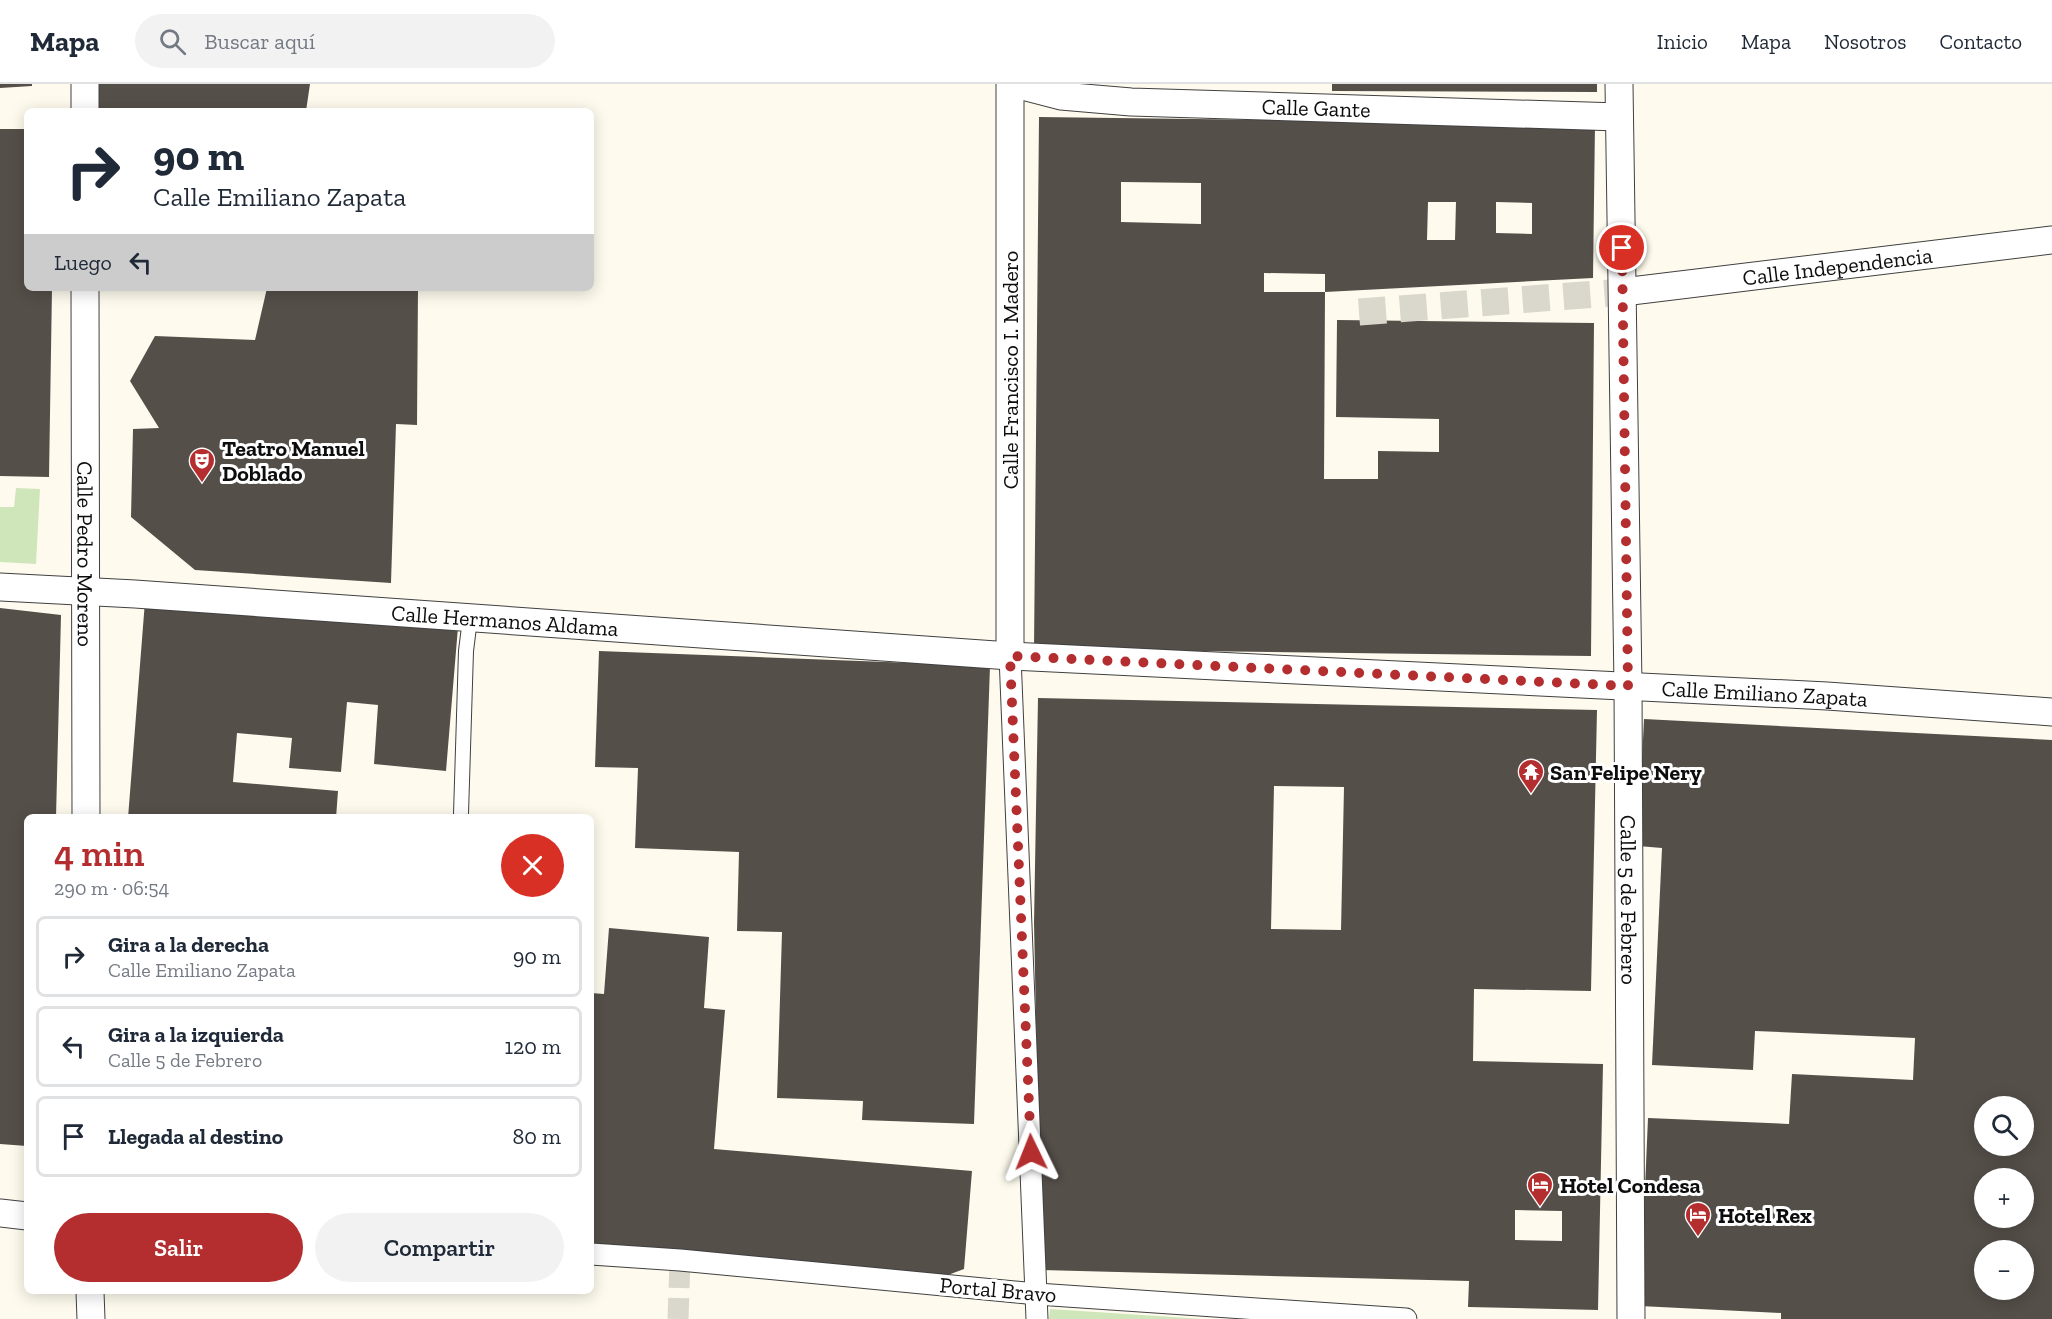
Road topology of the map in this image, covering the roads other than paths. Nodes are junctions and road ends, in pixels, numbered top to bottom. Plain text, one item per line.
1 (85, 84) edge
2 (1010, 84) edge
3 (1015, 84) edge
4 (1619, 84) edge
5 (85, 108) edge
6 (1620, 117) junction
7 (2052, 240) edge
8 (85, 291) edge
9 (1623, 292) junction
10 (0, 587) edge
11 (86, 592) junction
12 (470, 619) junction
13 (1010, 656) junction
14 (1628, 686) junction
15 (2052, 712) edge
16 (86, 814) edge
17 (461, 814) dead end
18 (0, 1213) edge
19 (24, 1216) edge
20 (594, 1254) edge
21 (90, 1294) edge
22 (1037, 1294) junction
23 (91, 1319) edge
24 (1037, 1319) edge
25 (1406, 1319) edge
26 (1631, 1319) edge

1 - 5 street
2 - 13 street, Calle Francisco I. Madero
3 - 6 street, Calle Gante
4 - 6 street, Calle 5 de Febrero
6 - 9 street, Calle 5 de Febrero
7 - 9 street, Calle Independencia
8 - 11 street, Calle Pedro Moreno
9 - 14 street, Calle 5 de Febrero
10 - 11 street, Calle Hermanos Aldama
11 - 12 street, Calle Hermanos Aldama
11 - 16 street, Calle Pedro Moreno
12 - 13 street, Calle Hermanos Aldama
12 - 17 lane
13 - 14 street, Calle Emiliano Zapata
13 - 22 street
14 - 15 street, Calle Emiliano Zapata
14 - 26 street, Calle 5 de Febrero
18 - 19 street
20 - 22 street, Portal Bravo
21 - 23 street
22 - 24 street
22 - 25 street, Portal Bravo

